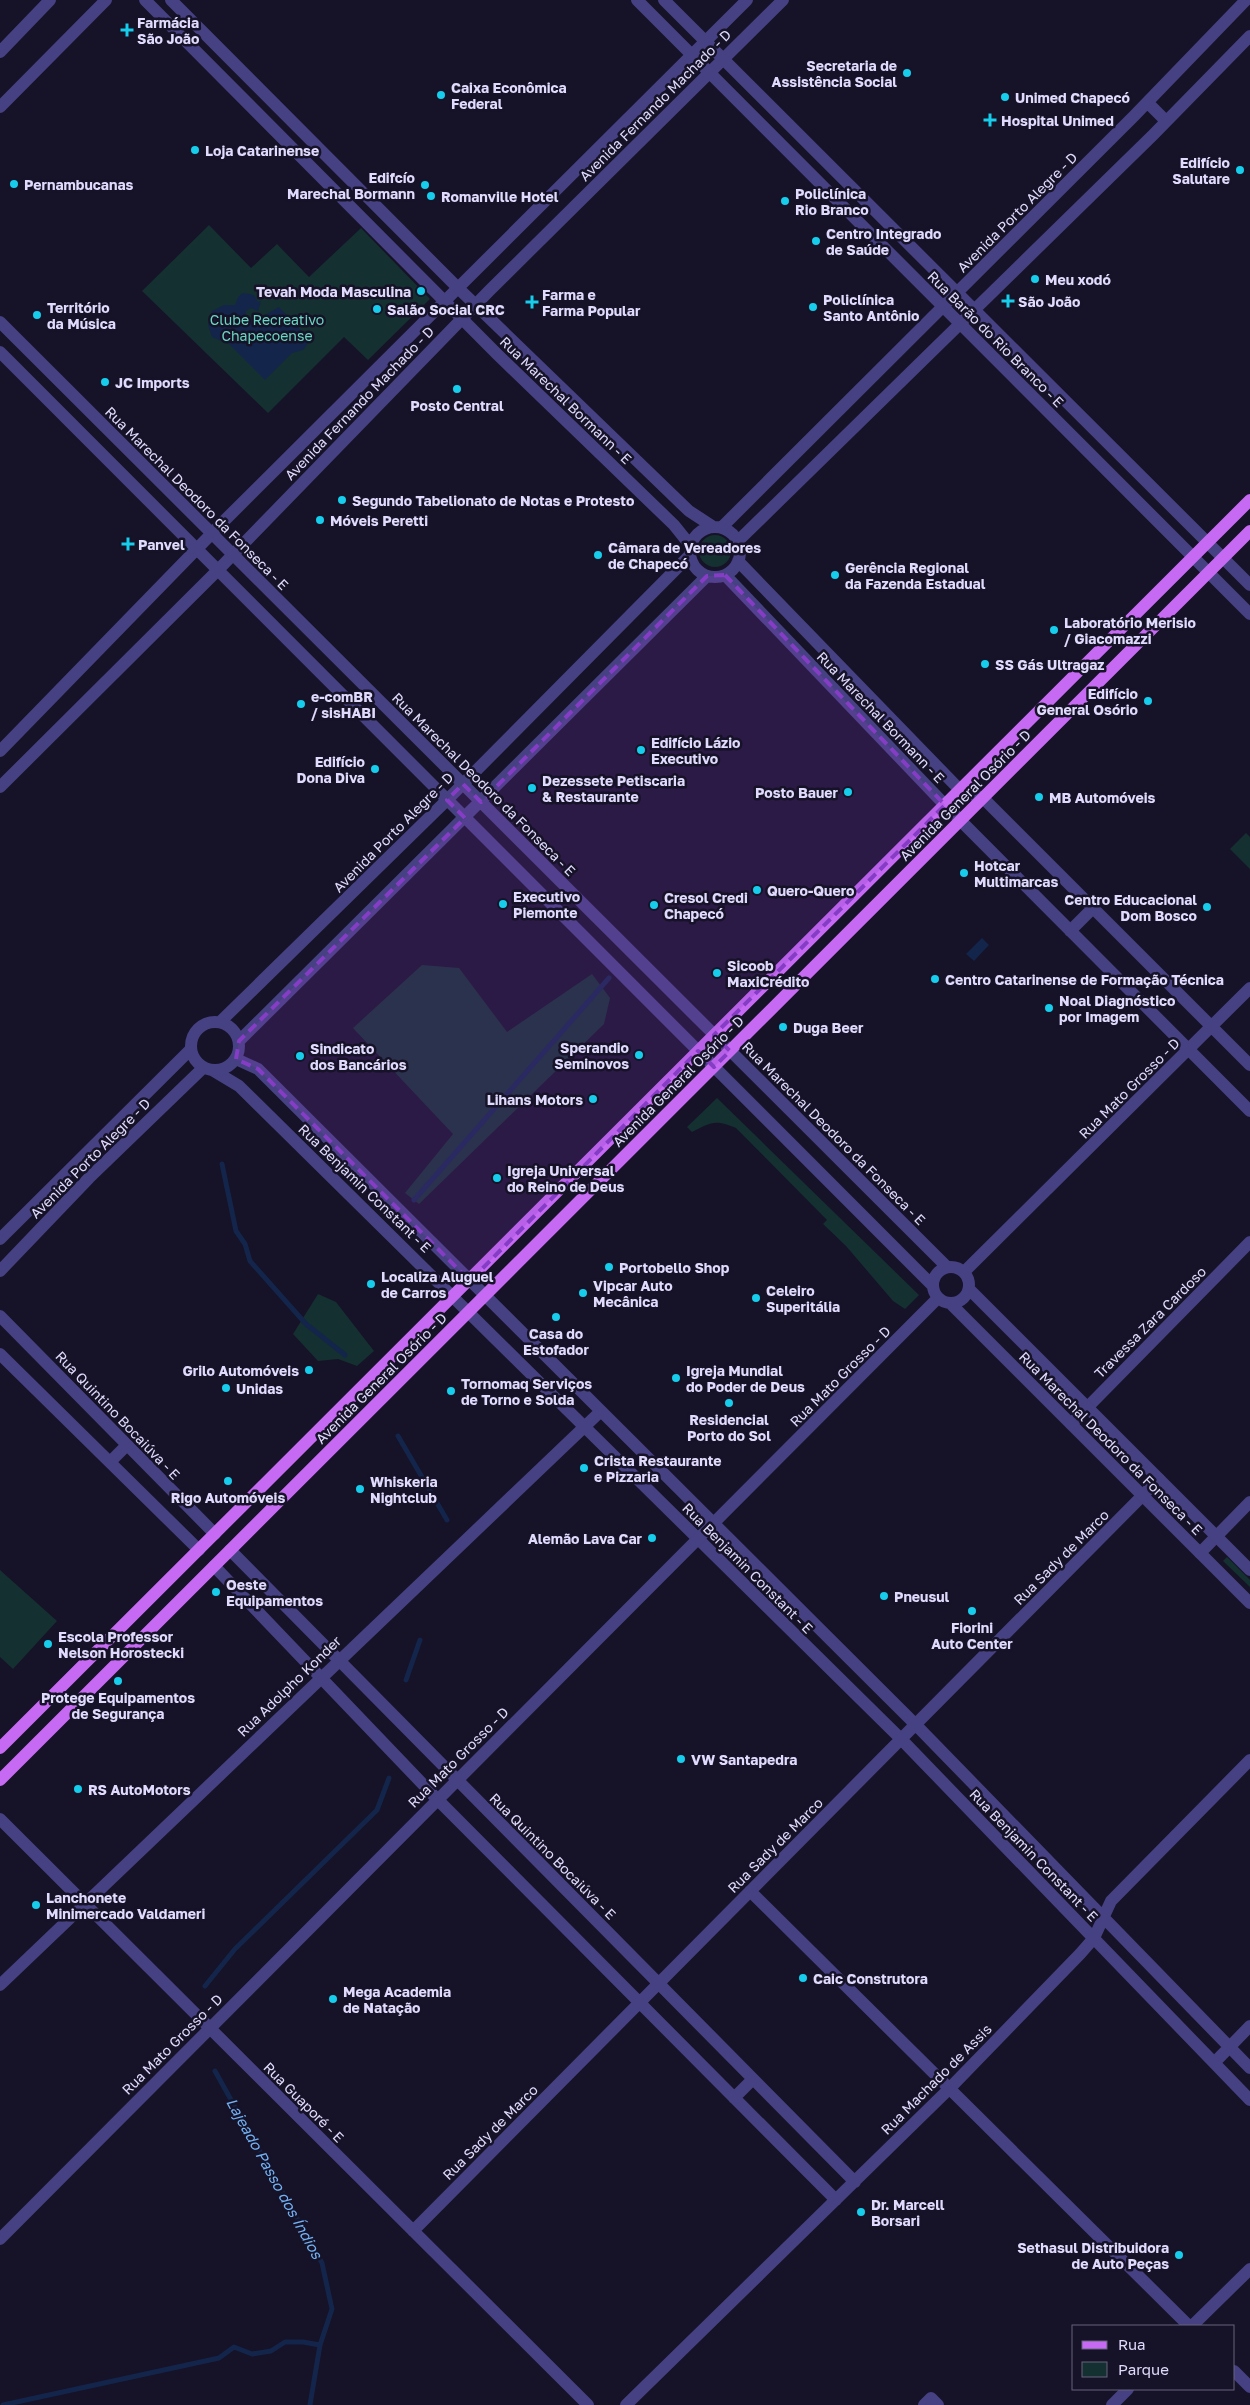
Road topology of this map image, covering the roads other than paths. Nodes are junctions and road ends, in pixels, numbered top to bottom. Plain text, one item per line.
1 (50, 0) edge
2 (106, 0) edge
3 (145, 0) edge
4 (171, 0) edge
5 (637, 0) edge
6 (664, 0) edge
7 (747, 0) edge
8 (783, 0) edge
9 (1246, 0) edge
10 (1250, 36) edge
11 (704, 41) junction
12 (0, 52) edge
13 (691, 55) junction
14 (722, 59) junction
15 (709, 72) junction
16 (1148, 103) junction
17 (0, 107) edge
18 (1166, 121) junction
19 (458, 288) junction
20 (958, 293) junction
21 (445, 302) junction
22 (476, 305) junction
23 (943, 307) junction
24 (974, 310) junction
25 (462, 319) junction
26 (0, 322) edge
27 (960, 324) junction
28 (511, 340) junction
29 (0, 352) edge
30 (497, 354) junction
31 (1250, 500) edge
32 (717, 527) junction
33 (1250, 531) edge
34 (212, 533) junction
35 (738, 541) junction
36 (1208, 542) junction
37 (197, 549) junction
38 (690, 550) junction
39 (233, 554) junction
40 (1193, 556) junction
41 (1223, 558) junction
42 (738, 561) junction
43 (218, 570) junction
44 (1209, 572) junction
45 (725, 575) junction
46 (707, 576) junction
47 (1250, 585) edge
48 (1250, 614) edge
49 (910, 739) junction
50 (0, 751) edge
51 (896, 753) junction
52 (463, 784) junction
53 (0, 786) edge
54 (960, 790) junction
55 (983, 798) junction
56 (448, 800) junction
57 (481, 802) junction
58 (945, 805) junction
59 (465, 818) junction
60 (960, 820) junction
61 (1093, 908) junction
62 (1070, 931) junction
63 (1250, 988) edge
64 (220, 1022) junction
65 (1211, 1026) junction
66 (714, 1035) junction
67 (239, 1041) junction
68 (1188, 1049) junction
69 (190, 1050) junction
70 (730, 1050) junction
71 (698, 1051) junction
72 (236, 1059) junction
73 (1250, 1065) edge
74 (714, 1067) junction
75 (208, 1070) junction
76 (1250, 1111) edge
77 (849, 1170) junction
78 (832, 1186) junction
79 (0, 1238) edge
80 (1250, 1242) edge
81 (947, 1267) junction
82 (0, 1271) edge
83 (964, 1272) junction
84 (470, 1281) junction
85 (933, 1286) junction
86 (969, 1289) junction
87 (454, 1296) junction
88 (486, 1296) junction
89 (938, 1298) junction
90 (951, 1304) junction
91 (470, 1312) junction
92 (0, 1316) edge
93 (0, 1354) edge
94 (1087, 1407) junction
95 (601, 1411) junction
96 (1071, 1424) junction
97 (585, 1426) junction
98 (127, 1445) junction
99 (110, 1462) junction
100 (1159, 1479) junction
101 (1143, 1496) junction
102 (1250, 1502) edge
103 (714, 1524) junction
104 (215, 1534) junction
105 (1216, 1536) junction
106 (697, 1540) junction
107 (199, 1550) junction
108 (230, 1550) junction
109 (1200, 1553) junction
110 (214, 1566) junction
111 (1250, 1570) edge
112 (1250, 1603) edge
113 (338, 1660) junction
114 (320, 1677) junction
115 (916, 1725) junction
116 (901, 1739) junction
117 (0, 1748) edge
118 (1250, 1760) edge
119 (0, 1780) edge
120 (456, 1780) junction
121 (975, 1785) junction
122 (437, 1799) junction
123 (960, 1800) junction
124 (0, 1819) edge
125 (750, 1892) junction
126 (84, 1903) junction
127 (1102, 1916) junction
128 (1094, 1938) junction
129 (0, 1984) edge
130 (658, 1984) junction
131 (640, 2003) junction
132 (1250, 2026) edge
133 (209, 2028) junction
134 (1230, 2047) junction
135 (1214, 2063) junction
136 (1250, 2068) edge
137 (753, 2079) junction
138 (949, 2089) junction
139 (734, 2098) junction
140 (1250, 2100) edge
141 (855, 2182) junction
142 (836, 2200) junction
143 (413, 2231) junction
144 (0, 2239) edge
145 (1250, 2269) edge
146 (1189, 2325) edge
147 (1191, 2325) edge
148 (1235, 2372) edge
149 (1250, 2387) edge
150 (1127, 2390) edge
151 (588, 2405) edge
152 (626, 2405) edge
153 (1112, 2405) edge

1 - 12 street
2 - 17 street
3 - 21 street, Rua Marechal Bormann - E
4 - 19 street, Rua Marechal Bormann - E
5 - 13 street, Rua Barão do Rio Branco - E
6 - 11 street, Rua Barão do Rio Branco - E
7 - 11 street, Avenida Fernando Machado - D
8 - 14 street, Avenida Fernando Machado - D
9 - 16 street, Avenida Porto Alegre - D
10 - 18 street
11 - 13 street, Avenida Fernando Machado - D
11 - 14 street, Rua Barão do Rio Branco - E
13 - 15 street, Rua Barão do Rio Branco - E
13 - 19 street, Avenida Fernando Machado - D
14 - 15 street, Avenida Fernando Machado - D
14 - 20 street, Rua Barão do Rio Branco - E
15 - 22 street, Avenida Fernando Machado - D
15 - 23 street, Rua Barão do Rio Branco - E
16 - 18 street
16 - 20 street, Avenida Porto Alegre - D
18 - 24 street
19 - 21 street, Avenida Fernando Machado - D
19 - 22 street, Rua Marechal Bormann - E
20 - 23 street, Avenida Porto Alegre - D
20 - 24 street, Rua Barão do Rio Branco - E
21 - 25 street, Rua Marechal Bormann - E
21 - 34 street, Avenida Fernando Machado - D
22 - 25 street, Avenida Fernando Machado - D
22 - 28 street, Rua Marechal Bormann - E
23 - 27 street, Rua Barão do Rio Branco - E
23 - 32 street, Avenida Porto Alegre - D
24 - 27 street
24 - 36 street, Rua Barão do Rio Branco - E
25 - 30 street, Rua Marechal Bormann - E
25 - 39 street, Avenida Fernando Machado - D
26 - 34 street, Rua Marechal Deodoro da Fonseca - E
27 - 35 street
27 - 40 street, Rua Barão do Rio Branco - E
28 - 30 street
28 - 32 street, Rua Marechal Bormann - E
29 - 37 street
30 - 38 street, Rua Marechal Bormann - E
31 - 36 main road, Avenida General Osório - D
32 - 35 street
32 - 38 street
33 - 41 main road, Avenida General Osório - D
34 - 37 street, Avenida Fernando Machado - D
34 - 39 street, Rua Marechal Deodoro da Fonseca - E
35 - 42 street
36 - 40 main road, Avenida General Osório - D
36 - 41 street, Rua Barão do Rio Branco - E
37 - 43 street
37 - 50 street, Avenida Fernando Machado - D
38 - 46 street
38 - 52 street, Avenida Porto Alegre - D
39 - 43 street, Avenida Fernando Machado - D
39 - 52 street, Rua Marechal Deodoro da Fonseca - E
40 - 44 street, Rua Barão do Rio Branco - E
40 - 54 main road, Avenida General Osório - D
41 - 44 main road, Avenida General Osório - D
41 - 47 street, Rua Barão do Rio Branco - E
42 - 45 street
42 - 49 street, Rua Marechal Bormann - E
43 - 53 street, Avenida Fernando Machado - D
43 - 56 street
44 - 48 street, Rua Barão do Rio Branco - E
44 - 55 main road, Avenida General Osório - D
45 - 46 street
45 - 51 street, Rua Marechal Bormann - E
46 - 57 street
49 - 51 street
49 - 54 street, Rua Marechal Bormann - E
51 - 58 street, Rua Marechal Bormann - E
52 - 56 street, Avenida Porto Alegre - D
52 - 57 street, Rua Marechal Deodoro da Fonseca - E
54 - 55 street, Rua Marechal Bormann - E
54 - 58 main road, Avenida General Osório - D
55 - 60 main road, Avenida General Osório - D
55 - 61 street, Rua Marechal Bormann - E
56 - 59 street
56 - 64 street, Avenida Porto Alegre - D
57 - 59 street
57 - 66 street, Rua Marechal Deodoro da Fonseca - E
58 - 60 street, Rua Marechal Bormann - E
58 - 66 main road, Avenida General Osório - D
59 - 67 street
59 - 71 street
60 - 62 street, Rua Marechal Bormann - E
60 - 70 main road, Avenida General Osório - D
61 - 62 street
61 - 65 street, Rua Marechal Bormann - E
62 - 68 street, Rua Marechal Bormann - E
63 - 65 street, Rua Mato Grosso - D
64 - 67 street
64 - 69 street
65 - 68 street, Rua Mato Grosso - D
65 - 73 street, Rua Marechal Bormann - E
66 - 70 street, Rua Marechal Deodoro da Fonseca - E
66 - 71 main road, Avenida General Osório - D
67 - 72 street
68 - 76 street, Rua Marechal Bormann - E
68 - 83 street, Rua Mato Grosso - D
69 - 75 street
69 - 79 street, Avenida Porto Alegre - D
70 - 74 main road, Avenida General Osório - D
70 - 77 street, Rua Marechal Deodoro da Fonseca - E
71 - 74 street
71 - 84 main road, Avenida General Osório - D
72 - 75 street
72 - 84 street, Rua Benjamin Constant - E
74 - 78 street
74 - 88 main road, Avenida General Osório - D
75 - 82 street, Avenida Porto Alegre - D
75 - 87 street, Rua Benjamin Constant - E
77 - 78 street
77 - 81 street, Rua Marechal Deodoro da Fonseca - E
78 - 85 street
80 - 94 street, Travessa Zara Cardoso
81 - 83 street
81 - 85 street
83 - 86 street
84 - 87 main road, Avenida General Osório - D
84 - 88 street, Rua Benjamin Constant - E
85 - 89 street
86 - 90 street
86 - 94 street, Rua Marechal Deodoro da Fonseca - E
87 - 91 street, Rua Benjamin Constant - E
87 - 104 main road, Avenida General Osório - D
88 - 91 main road, Avenida General Osório - D
88 - 95 street, Rua Benjamin Constant - E
89 - 90 street
89 - 103 street, Rua Mato Grosso - D
90 - 96 street, Rua Marechal Deodoro da Fonseca - E
91 - 97 street, Rua Benjamin Constant - E
91 - 108 main road, Avenida General Osório - D
92 - 98 street, Rua Quintino Bocaiúva - E
93 - 99 street
94 - 96 street, Travessa Zara Cardoso
94 - 100 street, Rua Marechal Deodoro da Fonseca - E
95 - 97 street, Rua Adolpho Konder
95 - 103 street, Rua Benjamin Constant - E
96 - 101 street, Rua Marechal Deodoro da Fonseca - E
97 - 106 street, Rua Benjamin Constant - E
97 - 113 street, Rua Adolpho Konder
98 - 99 street
98 - 104 street, Rua Quintino Bocaiúva - E
99 - 107 street
100 - 101 street, Rua Sady de Marco
100 - 105 street, Rua Marechal Deodoro da Fonseca - E
101 - 109 street, Rua Marechal Deodoro da Fonseca - E
101 - 115 street, Rua Sady de Marco
102 - 105 street
103 - 106 street, Rua Mato Grosso - D
103 - 115 street, Rua Benjamin Constant - E
104 - 107 main road, Avenida General Osório - D
105 - 109 street
105 - 111 street, Rua Marechal Deodoro da Fonseca - E
106 - 116 street, Rua Benjamin Constant - E
106 - 120 street, Rua Mato Grosso - D
107 - 117 main road, Avenida General Osório - D
108 - 110 main road, Avenida General Osório - D
108 - 113 street, Rua Quintino Bocaiúva - E
109 - 112 street, Rua Marechal Deodoro da Fonseca - E
110 - 114 street
110 - 119 main road, Avenida General Osório - D
113 - 114 street, Rua Adolpho Konder
113 - 120 street, Rua Quintino Bocaiúva - E
114 - 122 street
114 - 126 street, Rua Adolpho Konder
115 - 116 street, Rua Sady de Marco
115 - 121 street, Rua Benjamin Constant - E
116 - 123 street, Rua Benjamin Constant - E
116 - 125 street, Rua Sady de Marco
118 - 127 street, Rua Machado de Assis
120 - 122 street, Rua Mato Grosso - D
120 - 130 street, Rua Quintino Bocaiúva - E
121 - 123 street
121 - 127 street, Rua Benjamin Constant - E
122 - 131 street
122 - 133 street, Rua Mato Grosso - D
123 - 128 street, Rua Benjamin Constant - E
124 - 126 street, Rua Guaporé - E
125 - 130 street, Rua Sady de Marco
125 - 138 street
126 - 129 street, Rua Adolpho Konder
126 - 133 street, Rua Guaporé - E
127 - 128 street, Rua Machado de Assis
127 - 134 street, Rua Benjamin Constant - E
128 - 135 street, Rua Benjamin Constant - E
128 - 138 street, Rua Machado de Assis
130 - 131 street, Rua Sady de Marco
130 - 137 street, Rua Quintino Bocaiúva - E
131 - 139 street
131 - 143 street, Rua Sady de Marco
132 - 134 street
133 - 143 street, Rua Guaporé - E
133 - 144 street, Rua Mato Grosso - D
134 - 135 street
134 - 136 street, Rua Benjamin Constant - E
135 - 140 street, Rua Benjamin Constant - E
137 - 139 street
137 - 141 street, Rua Quintino Bocaiúva - E
138 - 141 street, Rua Machado de Assis
138 - 146 street
139 - 142 street
141 - 142 street, Rua Machado de Assis
142 - 152 street, Rua Machado de Assis
143 - 151 street, Rua Guaporé - E
145 - 147 street
148 - 149 street
150 - 153 street

